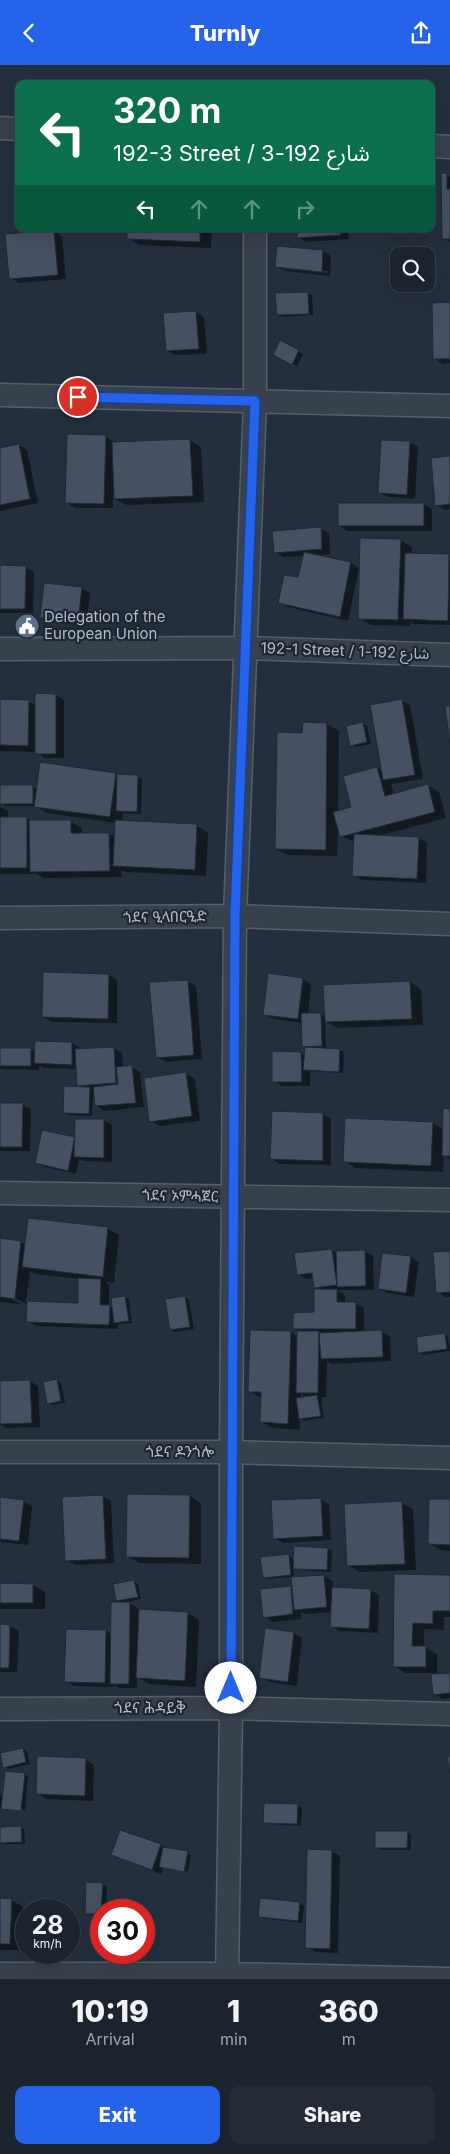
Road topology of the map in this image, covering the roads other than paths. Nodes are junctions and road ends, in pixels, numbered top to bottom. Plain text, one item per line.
1 (0, 128) edge
2 (15, 129) edge
3 (435, 146) edge
4 (450, 147) edge
5 (256, 232) edge
6 (0, 395) edge
7 (255, 401) junction
8 (450, 406) edge
9 (246, 648) junction
10 (0, 649) edge
11 (450, 655) edge
12 (235, 916) junction
13 (0, 919) edge
14 (450, 924) edge
15 (0, 1193) edge
16 (234, 1197) junction
17 (450, 1201) edge
18 (0, 1452) edge
19 (231, 1452) junction
20 (450, 1458) edge
21 (231, 1708) junction
22 (0, 1709) edge
23 (450, 1714) edge
24 (0, 1974) edge
25 (227, 1977) edge
26 (450, 1979) edge

1 - 2 street
3 - 4 street
5 - 7 street
6 - 7 street
7 - 8 street
7 - 9 street
9 - 10 street, 192-1 Street / شارع 192-1
9 - 11 street, 192-1 Street / شارع 192-1
9 - 12 street
12 - 13 street, ጎደና ዒላበርዒድ
12 - 14 street, ጎደና ዒላበርዒድ
12 - 16 street
15 - 16 street, ጎደና ኦምሓጀር
16 - 17 street, ጎደና ኦምሓጀር
16 - 19 street
18 - 19 street, ጎደና ዶንጎሎ
19 - 20 street, ጎደና ዶንጎሎ
19 - 21 street
21 - 22 street, ጎደና ሕዳይቅ
21 - 23 street, ጎደና ሕዳይቅ
21 - 25 street
24 - 25 street
25 - 26 street

